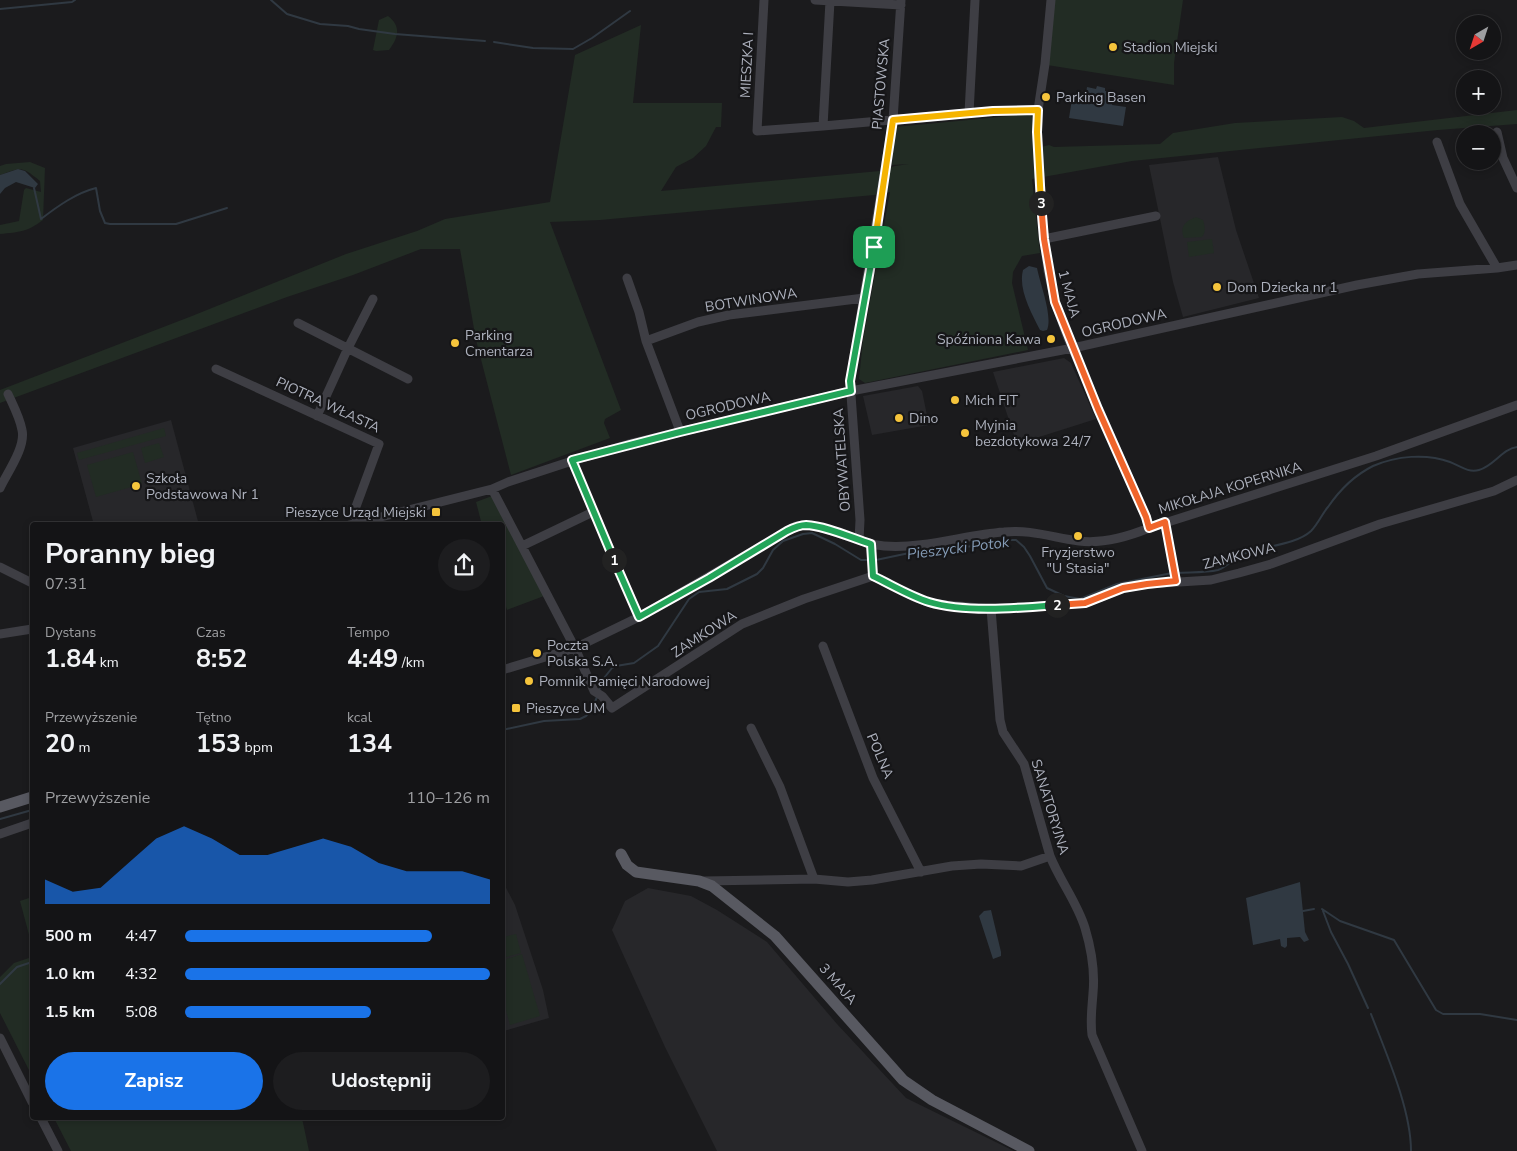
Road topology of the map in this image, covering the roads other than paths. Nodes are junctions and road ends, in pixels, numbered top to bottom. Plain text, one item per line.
1 (764, 0) edge
2 (815, 0) edge
3 (975, 0) edge
4 (1051, 0) edge
5 (830, 1) junction
6 (901, 2) edge
7 (1038, 110) junction
8 (969, 113) junction
9 (893, 120) junction
10 (824, 126) junction
11 (1437, 142) dead end
12 (1501, 147) edge
13 (885, 170) joint
14 (1517, 188) edge
15 (1156, 216) dead end
16 (1044, 239) junction
17 (1517, 265) edge
18 (1497, 268) junction
19 (627, 278) dead end
20 (864, 298) junction
21 (373, 299) dead end
22 (298, 323) dead end
23 (646, 341) junction
24 (348, 348) junction
25 (1073, 348) junction
26 (216, 369) dead end
27 (408, 378) dead end
28 (851, 391) junction
29 (8, 394) dead end
30 (1517, 405) edge
31 (317, 416) junction
32 (680, 432) junction
33 (572, 460) junction
34 (1517, 480) edge
35 (0, 488) edge
36 (492, 489) junction
37 (593, 512) junction
38 (353, 522) edge
39 (361, 522) edge
40 (1165, 522) junction
41 (1149, 528) junction
42 (859, 540) junction
43 (871, 544) junction
44 (522, 546) junction
45 (0, 566) edge
46 (873, 576) junction
47 (1175, 576) junction
48 (30, 582) edge
49 (991, 608) junction
50 (639, 617) junction
51 (30, 629) edge
52 (0, 634) edge
53 (823, 646) dead end
54 (575, 648) junction
55 (505, 669) edge
56 (751, 728) dead end
57 (30, 799) edge
58 (0, 808) edge
59 (30, 824) edge
60 (0, 834) edge
61 (621, 854) dead end
62 (1050, 856) junction
63 (921, 872) junction
64 (814, 879) junction
65 (699, 881) junction
66 (0, 1038) edge
67 (30, 1098) edge
68 (42, 1120) edge
69 (58, 1151) edge
70 (1028, 1151) edge
71 (1142, 1151) edge

1 - 10 street, MIESZKA I
2 - 5 street
3 - 8 street
4 - 7 street, 1 MAJA
5 - 6 street
5 - 10 street
6 - 9 street, PIASTOWSKA
7 - 8 street
7 - 16 street, 1 MAJA
8 - 9 street
9 - 10 street
9 - 13 street, PIASTOWSKA
11 - 18 street
12 - 14 street
13 - 20 street, OBYWATELSKA
15 - 16 street
16 - 25 street, 1 MAJA
17 - 18 street, OGRODOWA
18 - 25 street, OGRODOWA
19 - 23 street, OGRODOWA
20 - 23 street, BOTWINOWA
20 - 28 street, OBYWATELSKA
21 - 24 street
22 - 24 street
23 - 32 street, OGRODOWA
24 - 27 street
24 - 31 street
25 - 28 street, OGRODOWA
25 - 41 street, 1 MAJA
26 - 31 street, PIOTRA WŁASTA
28 - 32 street, OGRODOWA
28 - 42 street, OBYWATELSKA
29 - 35 street
30 - 40 street, MIKOŁAJA KOPERNIKA
31 - 38 street, PIOTRA WŁASTA
32 - 33 street, OGRODOWA
33 - 36 street, OGRODOWA
33 - 37 street
34 - 47 street, ZAMKOWA
36 - 39 street, OGRODOWA
36 - 44 street
37 - 44 street
37 - 50 street
40 - 41 street, MIKOŁAJA KOPERNIKA
40 - 47 street
41 - 43 street, MIKOŁAJA KOPERNIKA
42 - 43 street, MIKOŁAJA KOPERNIKA
42 - 50 street, MIKOŁAJA KOPERNIKA
43 - 46 street
44 - 54 street
45 - 48 street
46 - 49 street, ZAMKOWA
46 - 54 street, ZAMKOWA
47 - 49 street, ZAMKOWA
49 - 62 street, SANATORYJNA
50 - 54 street, MIKOŁAJA KOPERNIKA
51 - 52 street
53 - 63 street, POLNA
54 - 55 street, MIKOŁAJA KOPERNIKA
56 - 64 street
57 - 58 main road
59 - 60 street
61 - 65 main road, 3 MAJA
62 - 63 street
62 - 71 street, SANATORYJNA
63 - 64 street
64 - 65 street
65 - 70 main road, 3 MAJA
66 - 67 street
68 - 69 street

